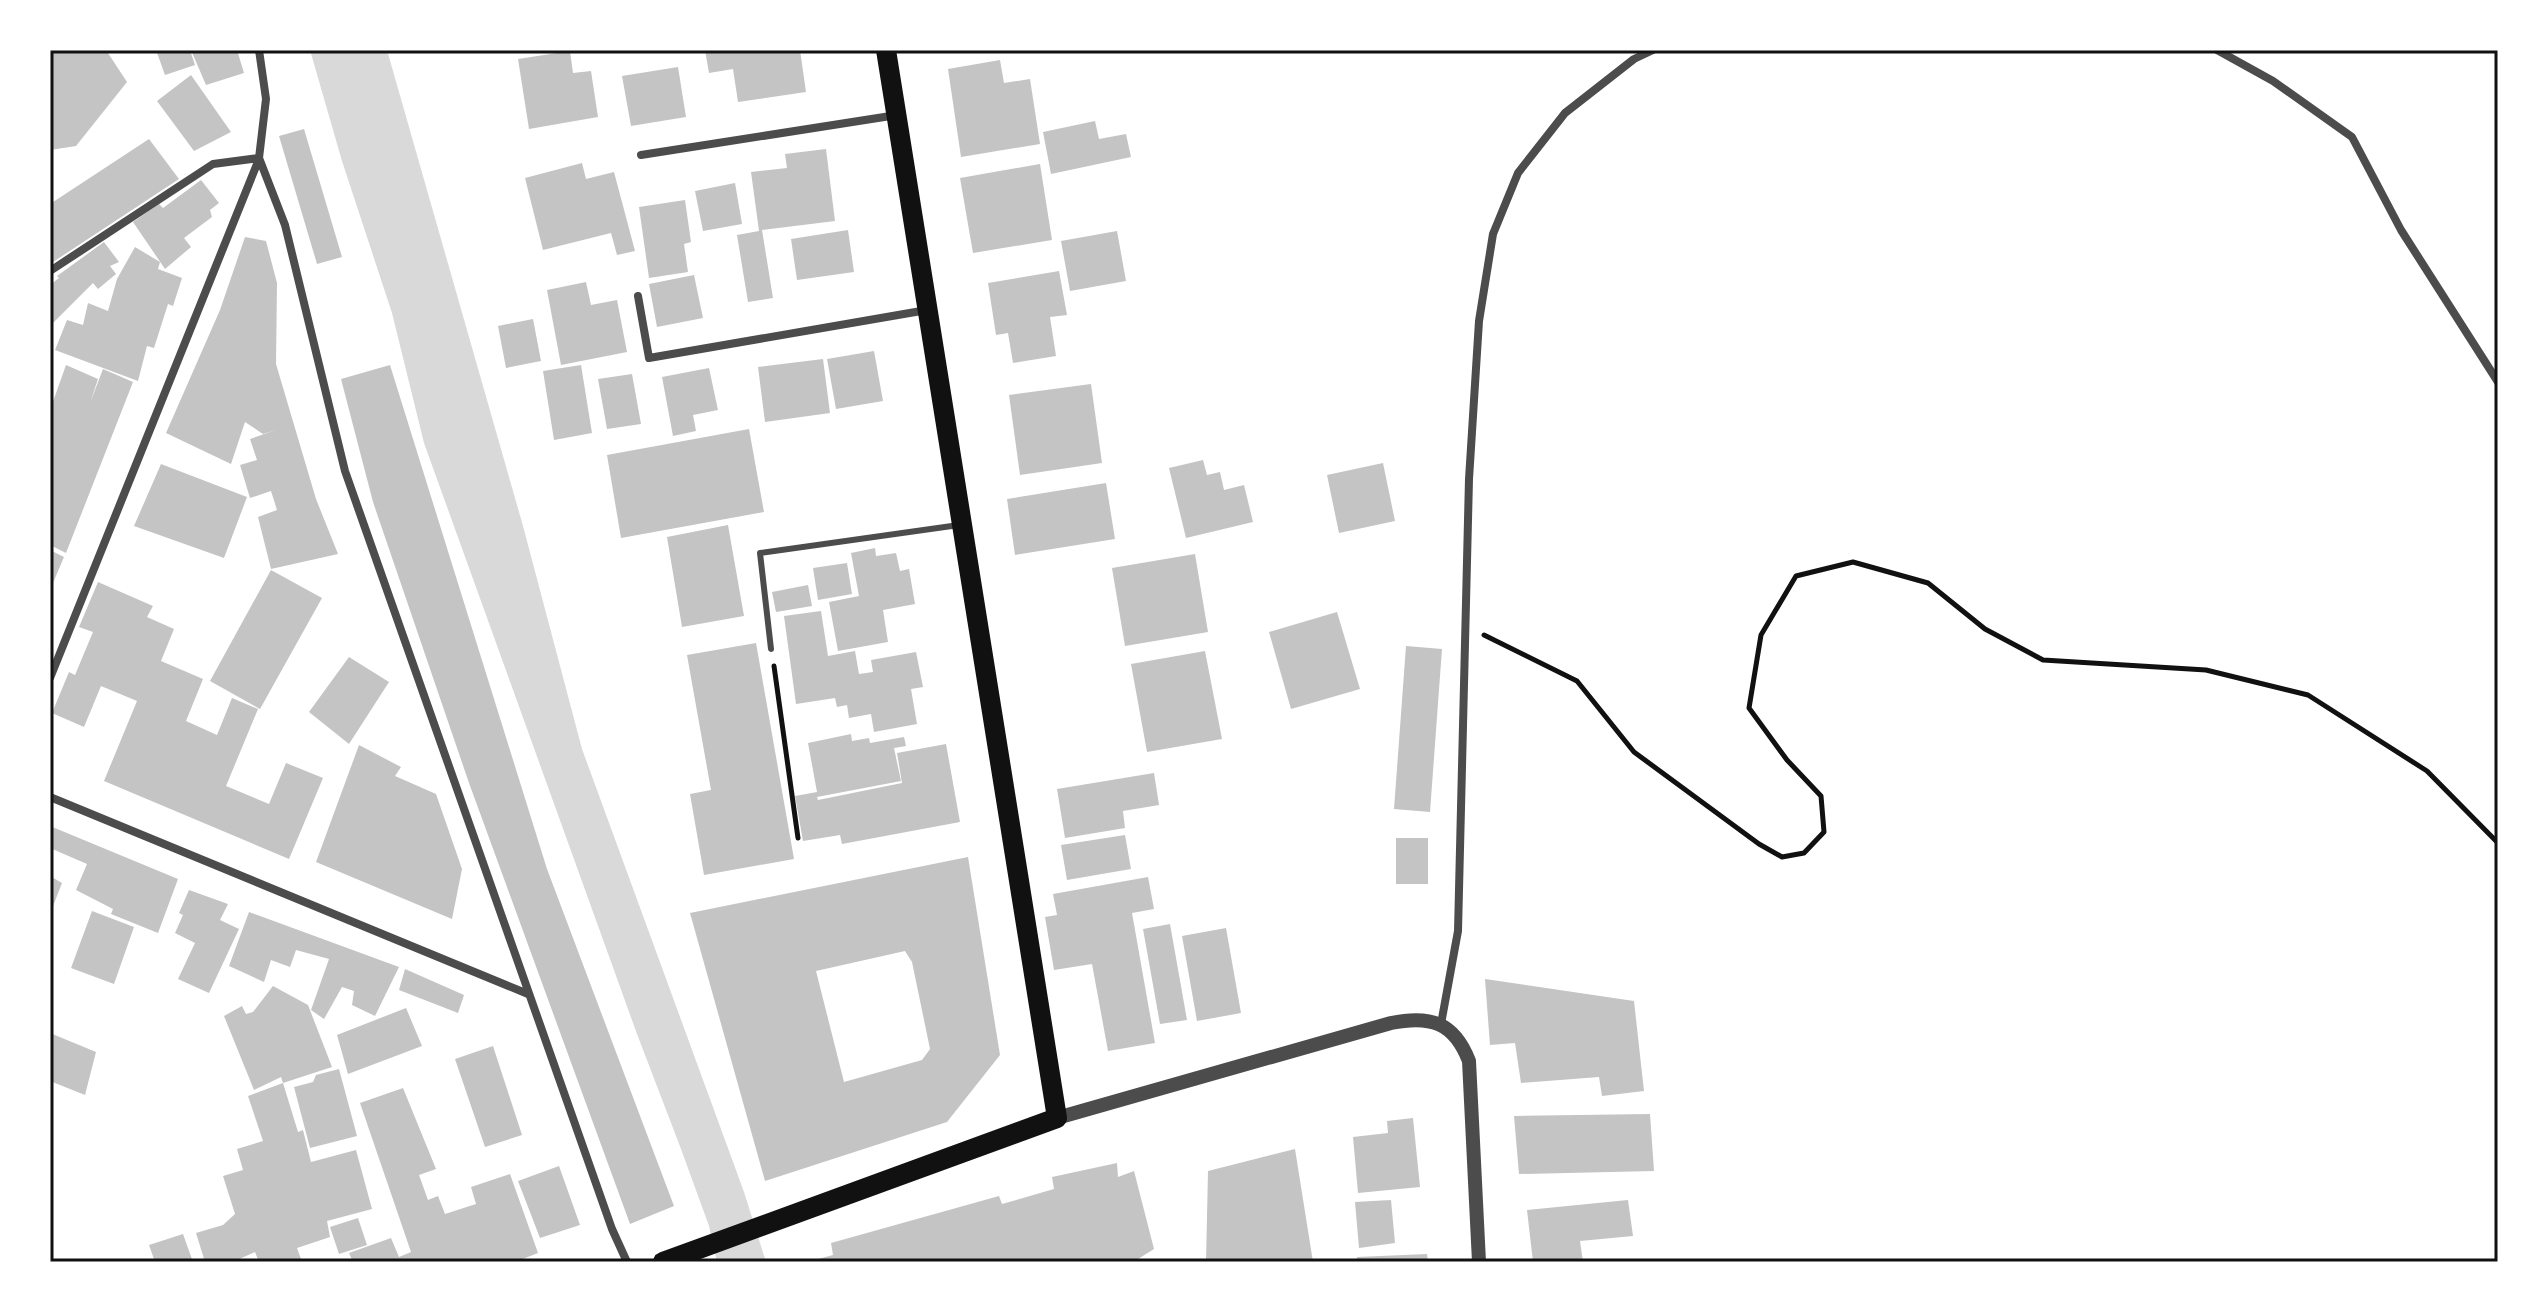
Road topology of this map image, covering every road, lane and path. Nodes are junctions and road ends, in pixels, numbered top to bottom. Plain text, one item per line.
1 (259, 50) edge
2 (886, 50) edge
3 (1653, 50) edge
4 (2217, 50) edge
5 (897, 115) junction
6 (641, 155) dead end
7 (259, 158) junction
8 (50, 271) edge
9 (638, 296) dead end
10 (928, 310) junction
11 (2498, 382) edge
12 (963, 524) junction
13 (1465, 626) junction
14 (771, 649) joint
15 (50, 678) edge
16 (50, 797) edge
17 (798, 838) dead end
18 (2498, 843) edge
19 (528, 994) junction
20 (1441, 1024) junction
21 (1057, 1118) junction
22 (627, 1262) edge
23 (663, 1262) edge
24 (1479, 1262) edge

1 - 7 street
2 - 5 main road
3 - 13 street
4 - 11 street
5 - 6 street
5 - 10 main road
7 - 8 street
7 - 15 street
7 - 19 street
9 - 10 street
10 - 12 main road
12 - 14 lane
12 - 21 main road
13 - 18 path
13 - 20 street
14 - 17 path
16 - 19 street
19 - 22 street
20 - 21 street
20 - 24 street
21 - 23 main road

